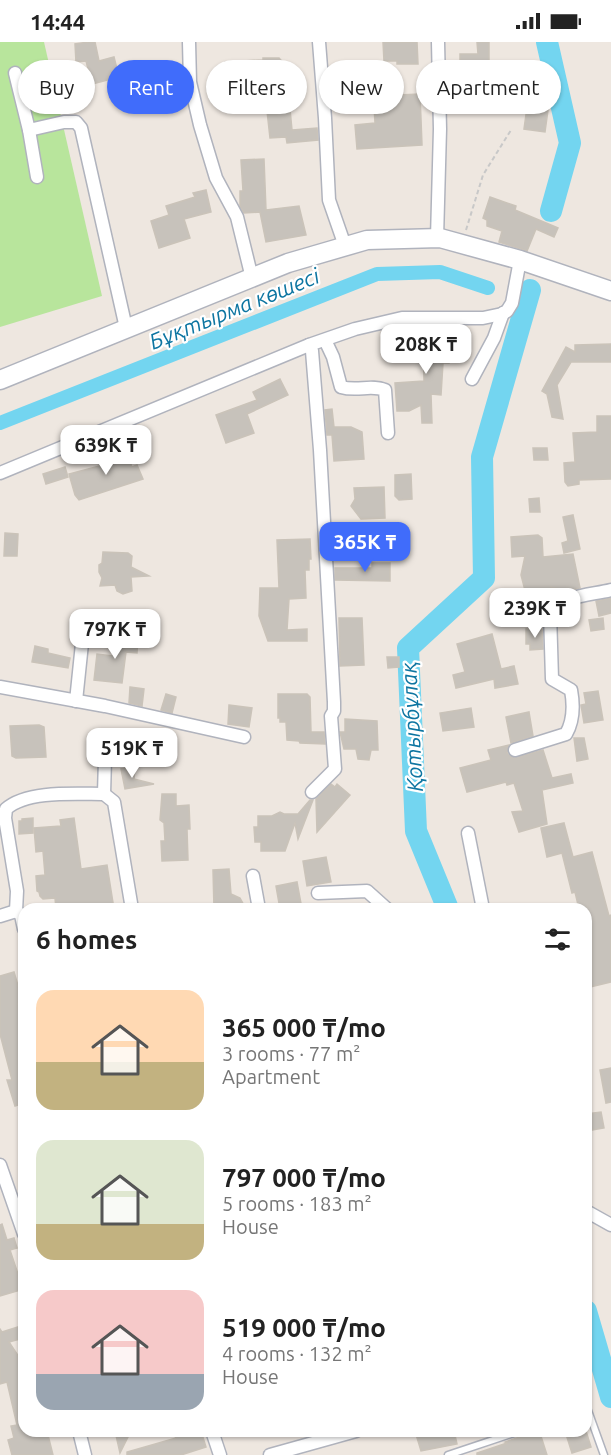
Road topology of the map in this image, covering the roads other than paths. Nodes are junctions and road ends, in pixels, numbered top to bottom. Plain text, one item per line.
1 (189, 42) edge
2 (319, 42) edge
3 (438, 42) edge
4 (15, 74) dead end
5 (29, 130) junction
6 (37, 177) dead end
7 (437, 238) junction
8 (345, 246) junction
9 (520, 260) junction
10 (252, 278) junction
11 (611, 291) edge
12 (503, 313) junction
13 (126, 328) junction
14 (325, 340) junction
15 (309, 345) junction
16 (472, 379) dead end
17 (0, 380) edge
18 (388, 433) dead end
19 (0, 473) edge
20 (611, 590) edge
21 (554, 606) junction
22 (522, 612) dead end
23 (83, 634) dead end
24 (0, 687) edge
25 (76, 701) junction
26 (244, 737) dead end
27 (515, 750) dead end
28 (105, 759) dead end
29 (312, 792) dead end
30 (104, 794) junction
31 (468, 833) dead end
32 (252, 876) dead end
33 (318, 893) dead end
34 (131, 903) edge
35 (258, 903) edge
36 (381, 903) edge
37 (482, 903) edge
38 (16, 911) joint
39 (0, 916) edge
40 (0, 1165) edge
41 (592, 1214) edge
42 (18, 1217) edge
43 (611, 1225) edge
44 (592, 1420) edge
45 (80, 1437) edge
46 (215, 1437) edge
47 (341, 1437) edge
48 (502, 1437) edge
49 (312, 1450) edge
50 (85, 1455) edge
51 (220, 1455) edge
52 (270, 1455) edge
53 (448, 1455) edge
54 (604, 1455) edge

1 - 10 street
2 - 8 street
3 - 7 street
4 - 5 street
5 - 6 street
5 - 13 street
7 - 8 main road
7 - 9 main road
8 - 10 main road
9 - 11 main road
9 - 12 street
10 - 13 main road
12 - 14 street
12 - 16 street
13 - 17 main road
14 - 15 street
14 - 18 street
15 - 19 street
15 - 29 street
20 - 21 street
21 - 22 street
21 - 27 street
23 - 25 street
24 - 25 street
25 - 26 street
28 - 30 street
30 - 34 street
30 - 38 street
31 - 37 street
32 - 35 street
33 - 36 street
38 - 39 street
40 - 42 street
41 - 43 street
44 - 54 lane
45 - 50 street
46 - 51 street
47 - 49 street
48 - 53 lane
49 - 52 street

